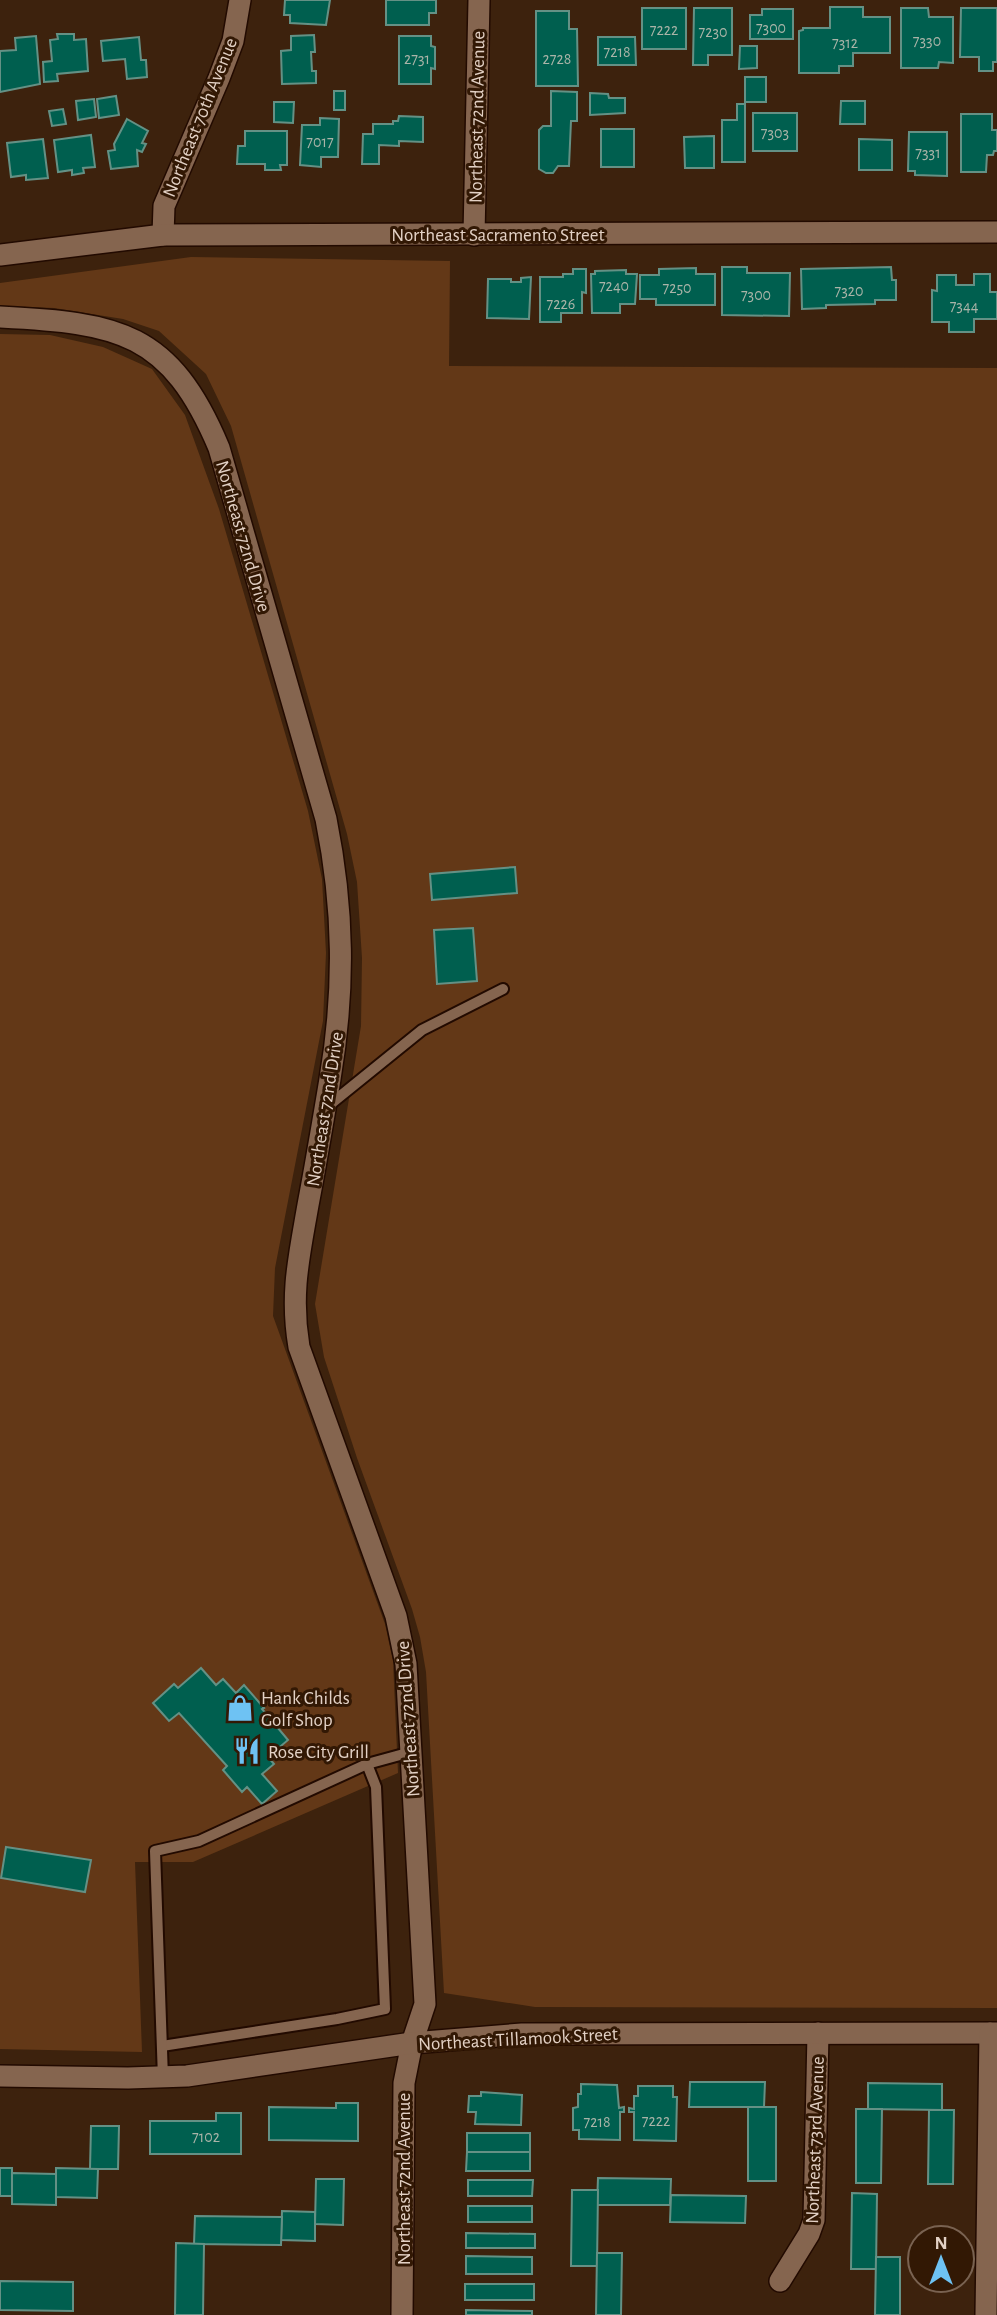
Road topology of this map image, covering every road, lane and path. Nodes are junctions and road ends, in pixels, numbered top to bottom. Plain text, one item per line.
1 (240, 0) edge
2 (479, 0) edge
3 (997, 232) edge
4 (163, 235) junction
5 (474, 235) junction
6 (0, 255) edge
7 (0, 317) edge
8 (503, 989) dead end
9 (326, 1107) junction
10 (411, 1752) junction
11 (367, 1764) junction
12 (818, 2033) junction
13 (993, 2033) edge
14 (412, 2043) junction
15 (162, 2046) junction
16 (0, 2076) edge
17 (163, 2078) junction
18 (780, 2281) dead end
19 (402, 2315) edge
20 (986, 2315) edge

1 - 4 street, Northeast 70th Avenue
2 - 5 street, Northeast 72nd Avenue
3 - 5 street, Northeast Sacramento Street
4 - 5 street, Northeast Sacramento Street
4 - 6 street, Northeast Sacramento Street
7 - 9 street, Northeast 72nd Drive
8 - 9 lane
9 - 10 street, Northeast 72nd Drive
10 - 11 lane
10 - 14 street, Northeast 72nd Drive
11 - 15 lane
11 - 15 lane
12 - 13 street, Northeast Tillamook Street
12 - 14 street, Northeast Tillamook Street
12 - 18 street, Northeast 73rd Avenue
13 - 20 street
14 - 17 street, Northeast Tillamook Street
14 - 19 street, Northeast 72nd Avenue
15 - 17 lane
16 - 17 street, Northeast Tillamook Street

